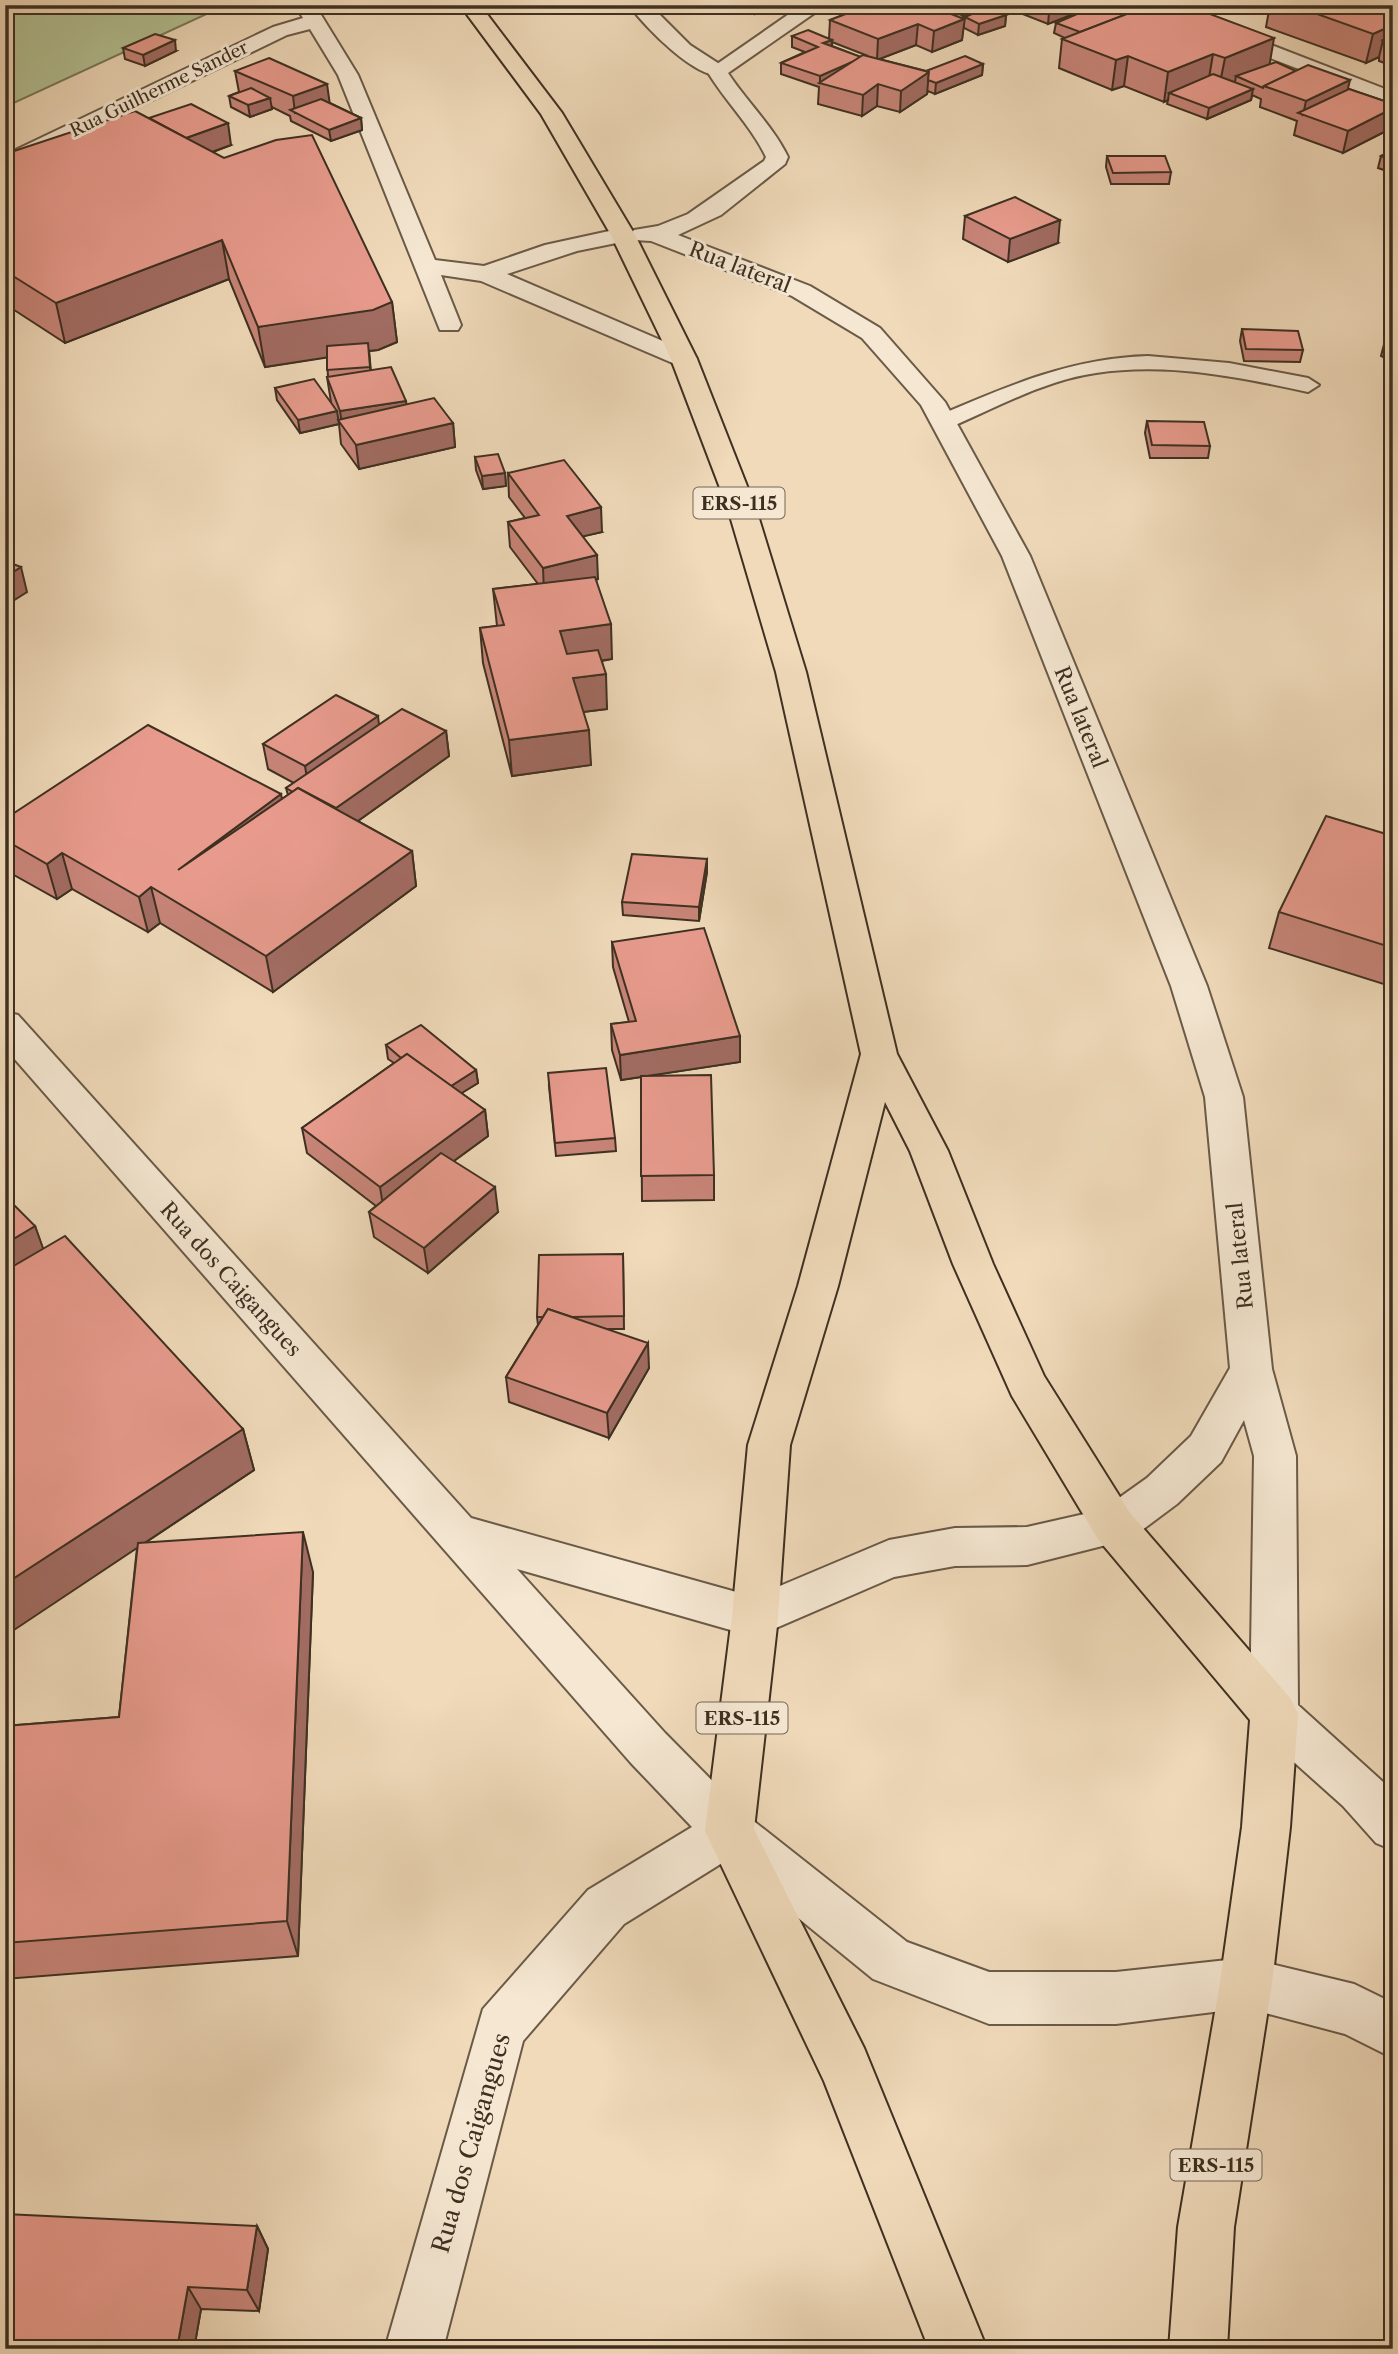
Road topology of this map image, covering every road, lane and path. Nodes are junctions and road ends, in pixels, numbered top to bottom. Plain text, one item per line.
1 (470, 5) edge
2 (639, 5) edge
3 (816, 5) edge
4 (1149, 5) edge
5 (310, 13) edge
6 (717, 71) junction
7 (1393, 99) edge
8 (5, 164) edge
9 (654, 234) junction
10 (622, 235) junction
11 (426, 266) junction
12 (485, 274) junction
13 (449, 325) dead end
14 (684, 359) junction
15 (1308, 385) dead end
16 (943, 422) junction
17 (5, 1024) edge
18 (879, 1054) junction
19 (1251, 1369) junction
20 (1114, 1526) junction
21 (458, 1534) junction
22 (755, 1617) junction
23 (1274, 1714) junction
24 (1393, 1827) edge
25 (729, 1831) junction
26 (1247, 1983) junction
27 (1393, 2032) edge
28 (414, 2349) edge
29 (958, 2349) edge
30 (1198, 2349) edge

1 - 10 main road, ERS-115
2 - 6 street
3 - 6 street
4 - 7 street
5 - 8 street, Rua Guilherme Sander
5 - 11 street
6 - 9 street
9 - 10 street
9 - 16 street, Rua lateral
10 - 12 street
10 - 14 main road, ERS-115
11 - 12 street
11 - 13 street
12 - 14 street
14 - 18 main road, ERS-115
15 - 16 lane
16 - 19 street, Rua lateral
17 - 21 street, Rua dos Caigangues
18 - 20 main road, ERS-115
18 - 22 main road, ERS-115
19 - 20 street
19 - 23 street, Rua lateral
20 - 22 street
20 - 23 main road, ERS-115
21 - 22 street
21 - 25 street, Rua dos Caigangues
22 - 25 main road, ERS-115
23 - 24 street
23 - 26 main road, ERS-115
25 - 26 street, Rua dos Caigangues
25 - 28 street, Rua dos Caigangues
25 - 29 main road
26 - 27 street
26 - 30 main road, ERS-115

